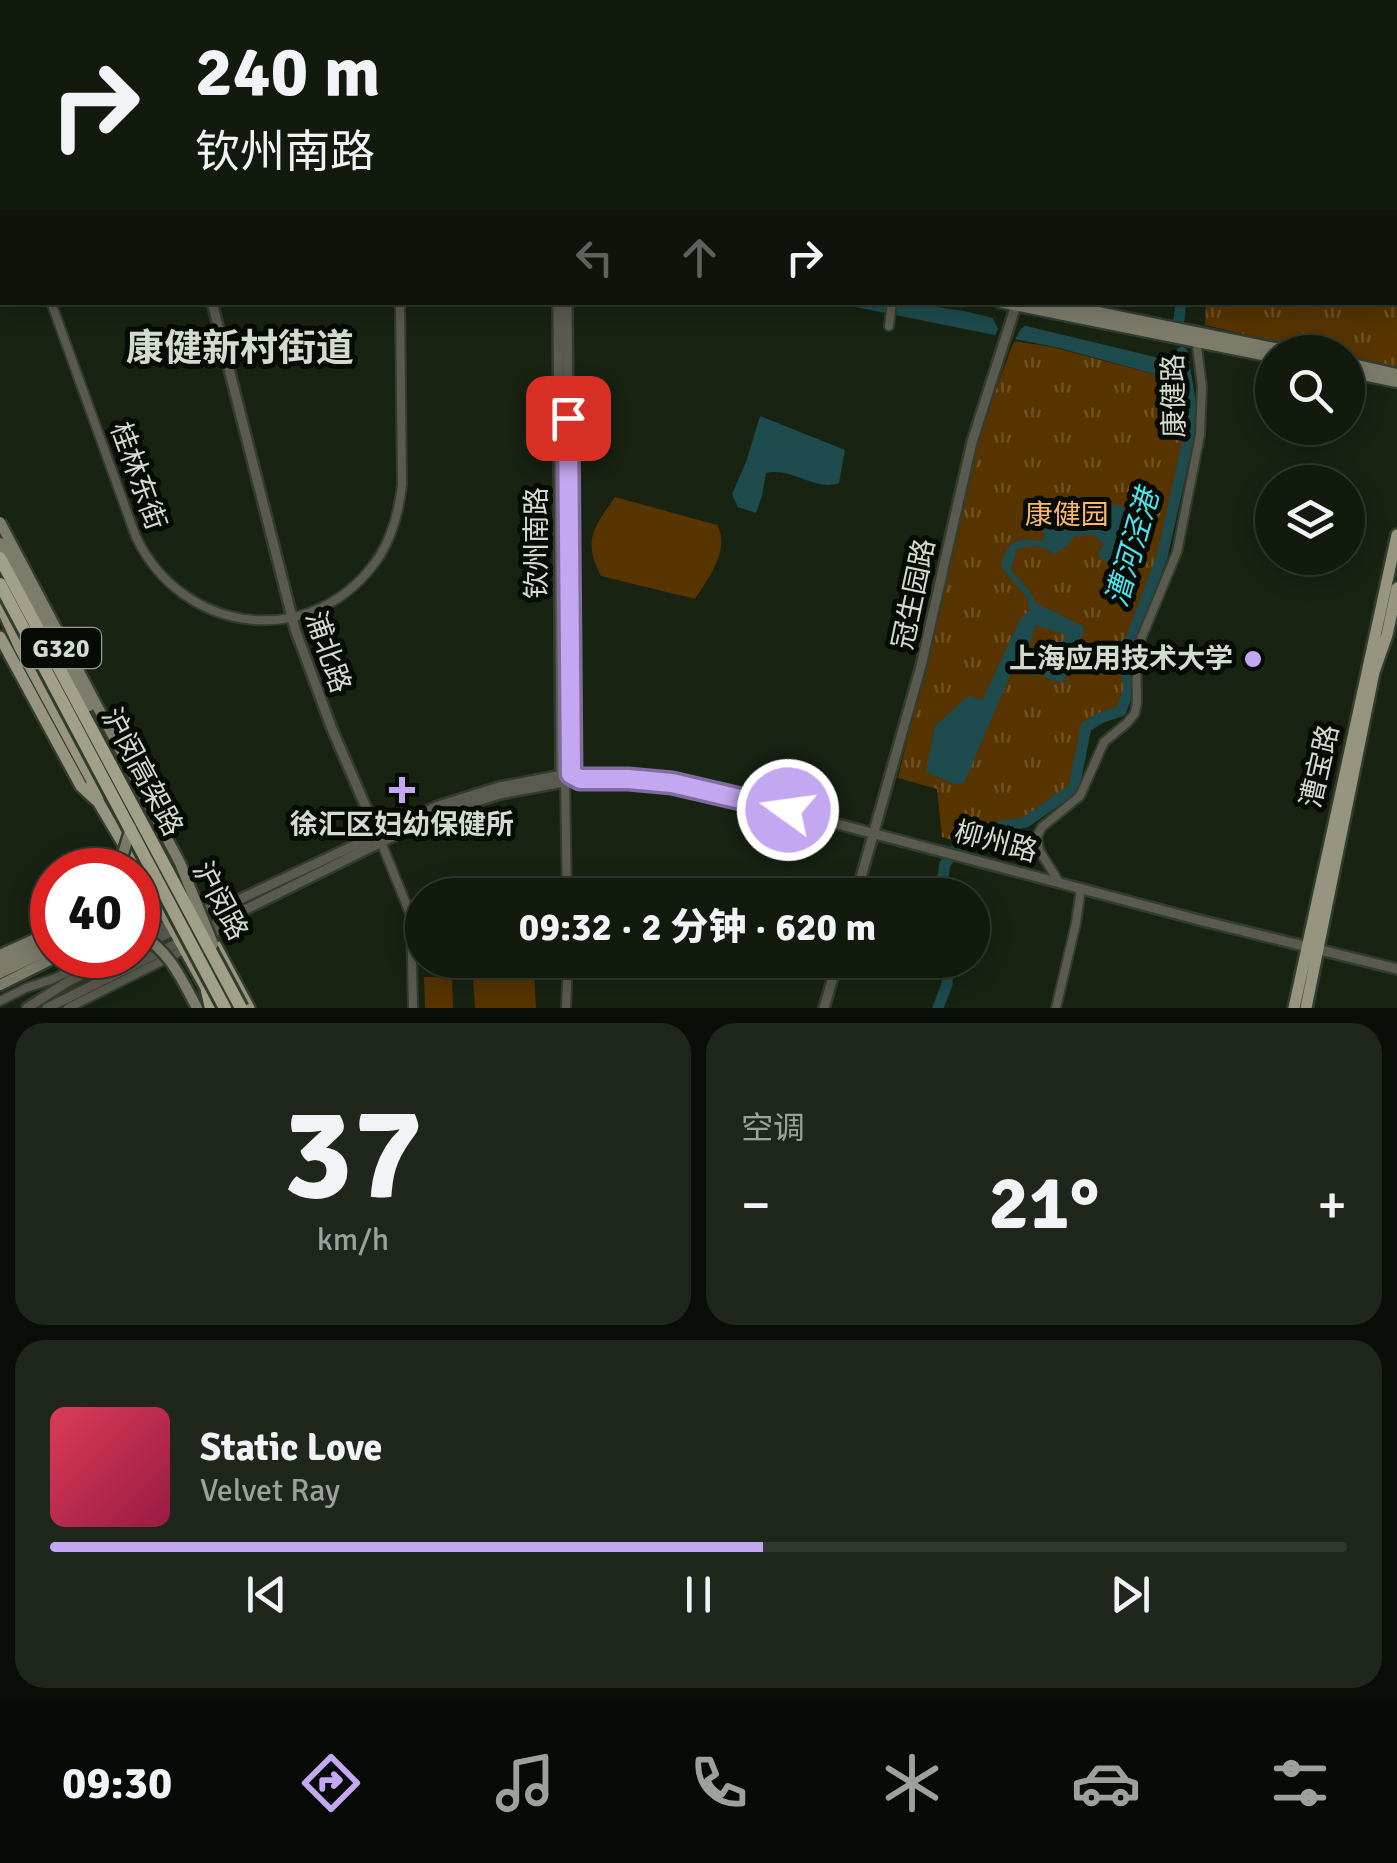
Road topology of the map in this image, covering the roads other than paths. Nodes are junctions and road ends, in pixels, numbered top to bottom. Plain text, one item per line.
1 (52, 305) edge
2 (213, 305) edge
3 (400, 305) edge
4 (558, 305) edge
5 (567, 305) edge
6 (892, 305) edge
7 (1016, 305) edge
8 (1021, 305) edge
9 (1061, 305) edge
10 (889, 323) dead end
11 (1196, 338) junction
12 (1255, 346) edge
13 (1255, 353) edge
14 (1365, 367) edge
15 (1397, 374) edge
16 (1365, 375) edge
17 (1397, 382) edge
18 (0, 522) edge
19 (0, 532) edge
20 (1397, 536) edge
21 (0, 545) edge
22 (0, 558) edge
23 (0, 584) edge
24 (1397, 588) edge
25 (0, 604) edge
26 (292, 618) junction
27 (0, 637) edge
28 (115, 768) junction
29 (569, 778) junction
30 (98, 803) junction
31 (874, 833) junction
32 (380, 838) junction
33 (125, 848) edge
34 (567, 878) edge
35 (861, 878) edge
36 (1059, 882) junction
37 (1081, 888) junction
38 (193, 917) junction
39 (172, 926) junction
40 (160, 930) edge
41 (160, 934) edge
42 (203, 936) junction
43 (183, 946) junction
44 (160, 947) edge
45 (1312, 948) junction
46 (30, 949) edge
47 (30, 953) edge
48 (0, 955) edge
49 (30, 956) edge
50 (30, 961) edge
51 (0, 965) edge
52 (1397, 969) edge
53 (0, 972) edge
54 (57, 978) edge
55 (76, 978) edge
56 (567, 978) edge
57 (833, 978) edge
58 (0, 984) edge
59 (207, 991) joint
60 (0, 1001) edge
61 (237, 1004) edge
62 (27, 1008) edge
63 (47, 1008) edge
64 (68, 1008) edge
65 (198, 1008) edge
66 (214, 1008) edge
67 (412, 1008) edge
68 (566, 1008) edge
69 (824, 1008) edge
70 (1056, 1008) edge
71 (1294, 1008) edge
72 (1306, 1008) edge

1 - 26 street, 桂林东街
2 - 26 street, 浦北路
3 - 26 street, 桂林东街
4 - 29 street, 钦州南路
5 - 29 street, 钦州南路
6 - 10 street
7 - 31 street, 冠生园路
8 - 11 main road
9 - 11 main road
11 - 12 main road
11 - 13 main road
11 - 36 street, 康健路
14 - 15 main road
16 - 17 main road
18 - 61 main road, bridge
19 - 28 main road, G320
20 - 45 main road, 漕宝路
21 - 28 main road, G320
21 - 33 main road, bridge
22 - 61 highway, 沪闵高架路, bridge
23 - 61 highway, 沪闵高架路, bridge
24 - 45 main road, 漕宝路
25 - 30 main road, 沪闵路 / G320
26 - 32 street, 浦北路
27 - 30 main road, 沪闵路 / G320
28 - 38 main road, G320
29 - 31 street, 柳州路
29 - 32 street, 柳州路
29 - 34 street, 钦州南路
30 - 39 main road, 沪闵路 / G320
31 - 35 street, 冠生园路
31 - 36 street, 柳州路
32 - 38 street, 柳州路
32 - 42 street, 柳州路
32 - 67 street, 浦北路
36 - 37 street, 柳州路
37 - 45 street, 柳州路
37 - 70 street
38 - 39 street, 柳州路
38 - 42 main road
39 - 40 street
39 - 41 street, 柳州路
39 - 43 main road, 沪闵路 / G320
42 - 43 street, 柳州路
42 - 61 main road
43 - 59 main road, 沪闵路
43 - 63 street, 柳州路
43 - 64 street
43 - 65 main road, 沪闵路 / G320
44 - 65 main road, bridge
45 - 52 street, 柳州路
45 - 71 main road, 漕宝路
45 - 72 main road, 漕宝路
46 - 48 main road
47 - 51 main road
49 - 53 main road
50 - 58 main road
54 - 60 street
55 - 62 street
56 - 68 street
57 - 69 street
59 - 66 highway

